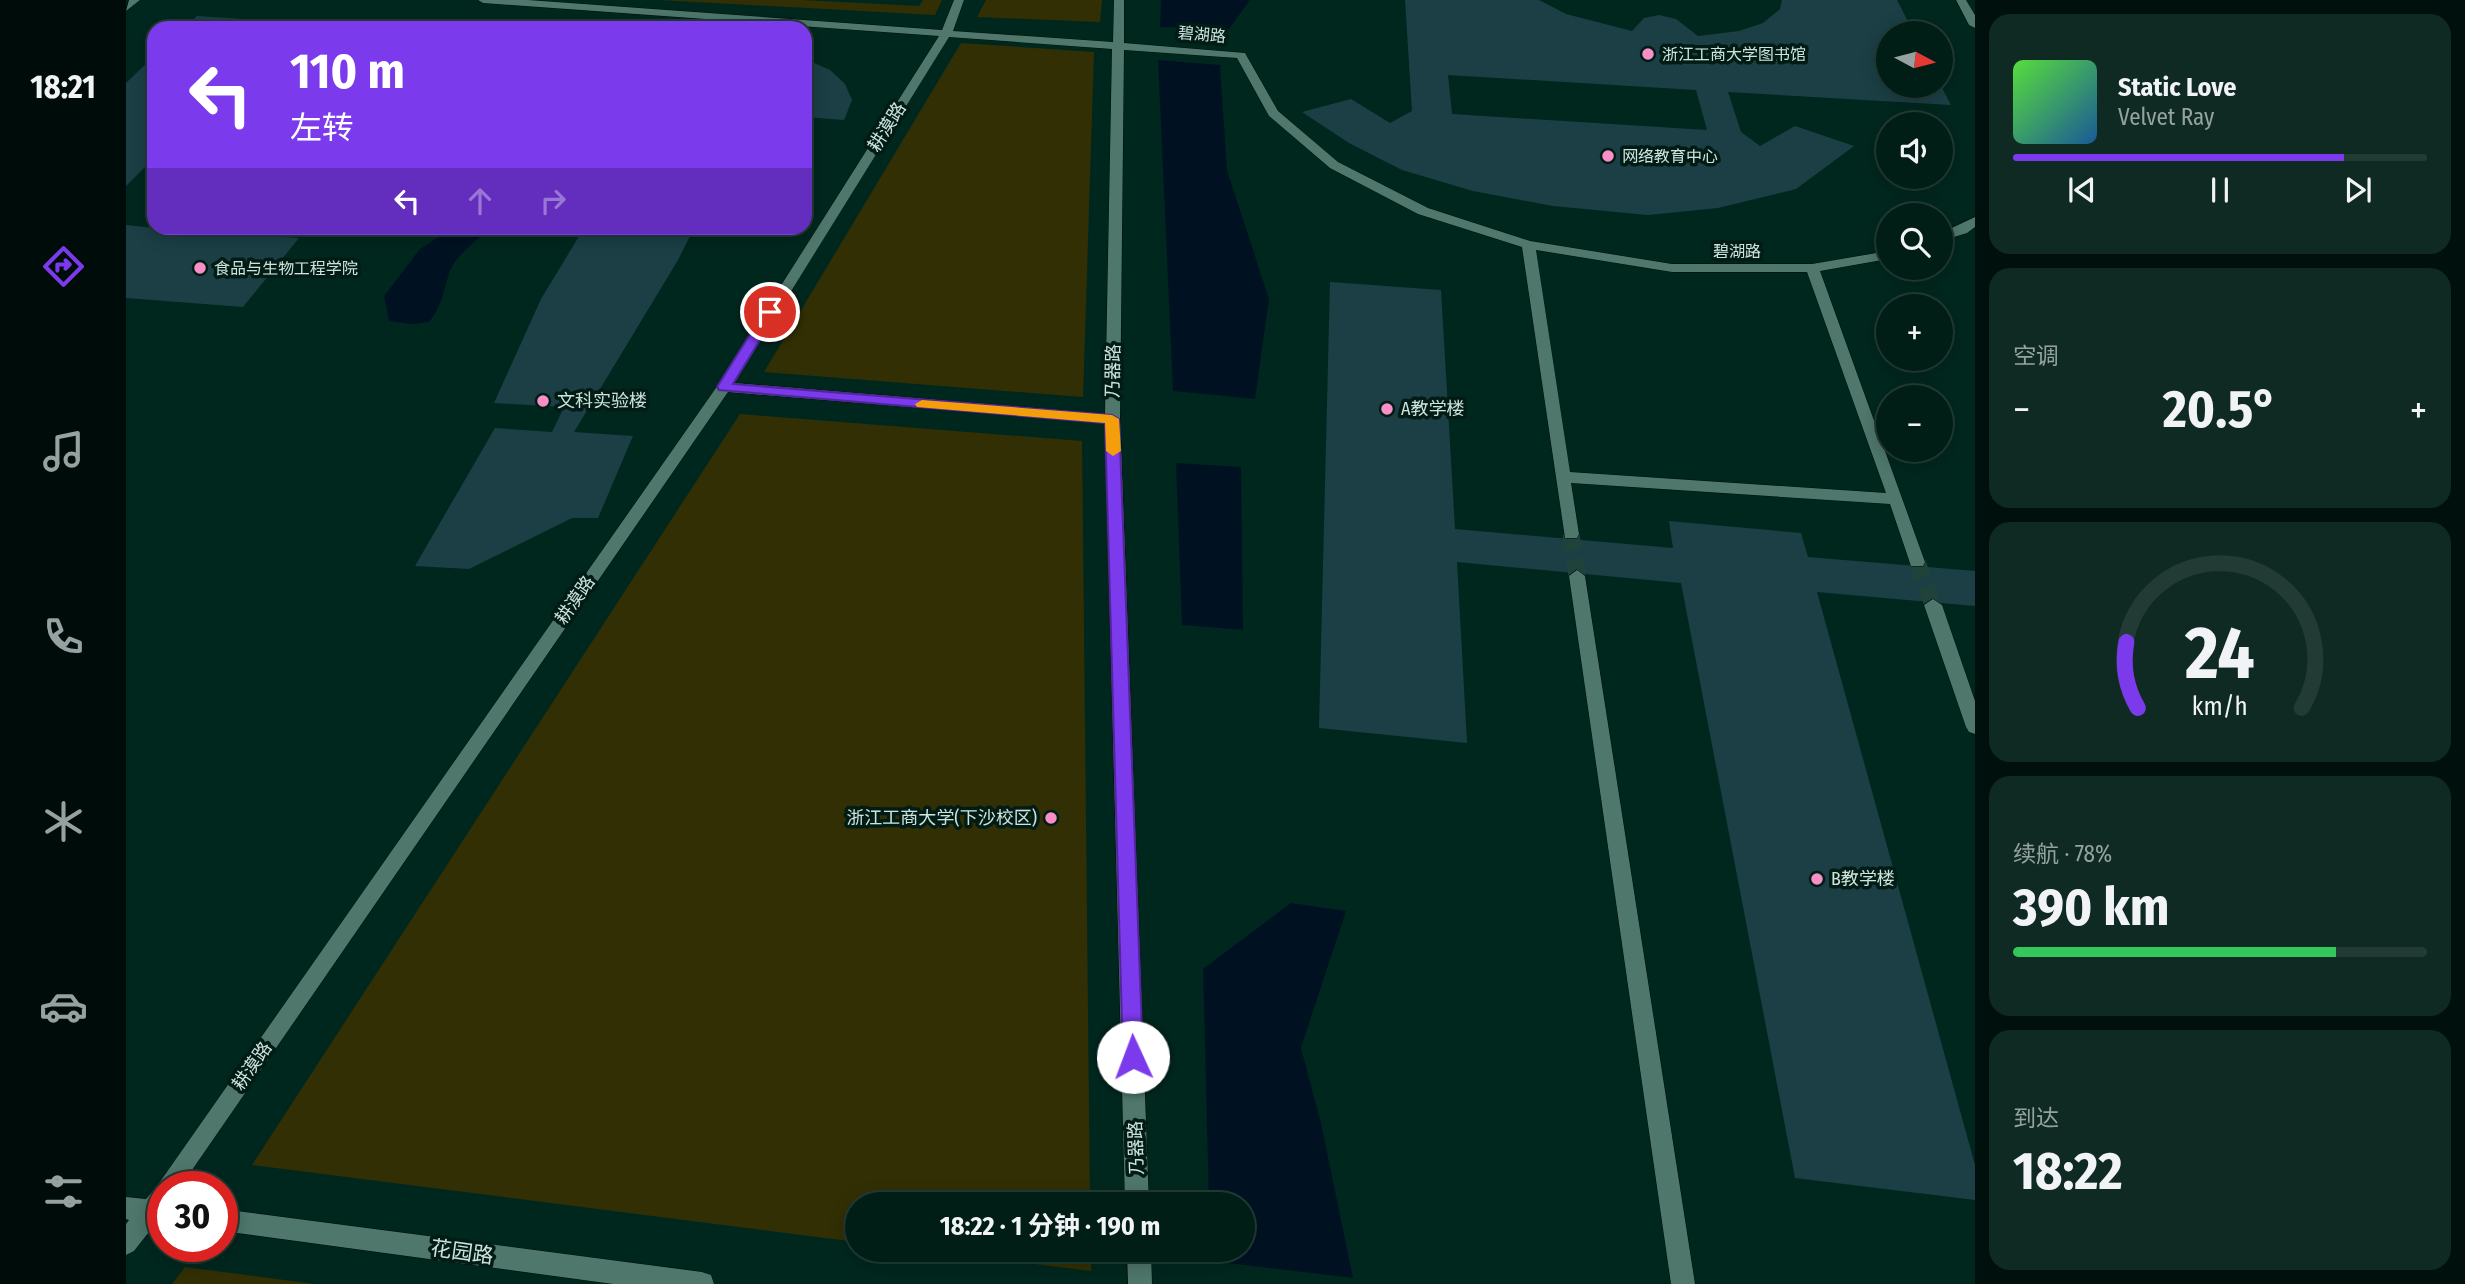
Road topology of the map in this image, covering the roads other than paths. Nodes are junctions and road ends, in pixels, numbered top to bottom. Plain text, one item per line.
1 (135, 0) edge
2 (483, 0) edge
3 (959, 0) edge
4 (1119, 0) edge
5 (1961, 0) edge
6 (630, 5) edge
7 (126, 8) edge
8 (1975, 24) edge
9 (947, 32) junction
10 (1117, 44) junction
11 (1975, 221) edge
12 (1953, 233) edge
13 (1528, 245) junction
14 (1876, 257) edge
15 (1812, 268) junction
16 (724, 387) junction
17 (1112, 419) junction
18 (1562, 477) junction
19 (1896, 499) junction
20 (1571, 534) tunnel mouth
21 (1917, 562) tunnel mouth
22 (1577, 576) tunnel mouth
23 (1933, 605) tunnel mouth
24 (1975, 727) edge
25 (178, 1171) edge
26 (1138, 1192) edge
27 (147, 1207) edge
28 (126, 1208) edge
29 (147, 1219) edge
30 (238, 1222) edge
31 (126, 1243) edge
32 (1139, 1262) edge
33 (702, 1284) edge
34 (1140, 1284) edge
35 (1683, 1284) edge

1 - 7 street
2 - 6 street, 碧湖路
3 - 9 street, 耕漠路
4 - 10 street, 乃器路
5 - 8 street
6 - 9 street, 碧湖路
9 - 10 street, 碧湖路
9 - 16 street, 耕漠路
10 - 13 street, 碧湖路
10 - 17 street, 乃器路
11 - 12 street
13 - 15 street, 碧湖路
13 - 18 street
14 - 15 street, 碧湖路
15 - 19 street
16 - 17 street
16 - 25 street, 耕漠路
17 - 26 street, 乃器路
18 - 19 street
18 - 20 street
19 - 21 street
22 - 35 street
23 - 24 street
27 - 28 street
29 - 31 street
30 - 33 street, 花园路
32 - 34 street

